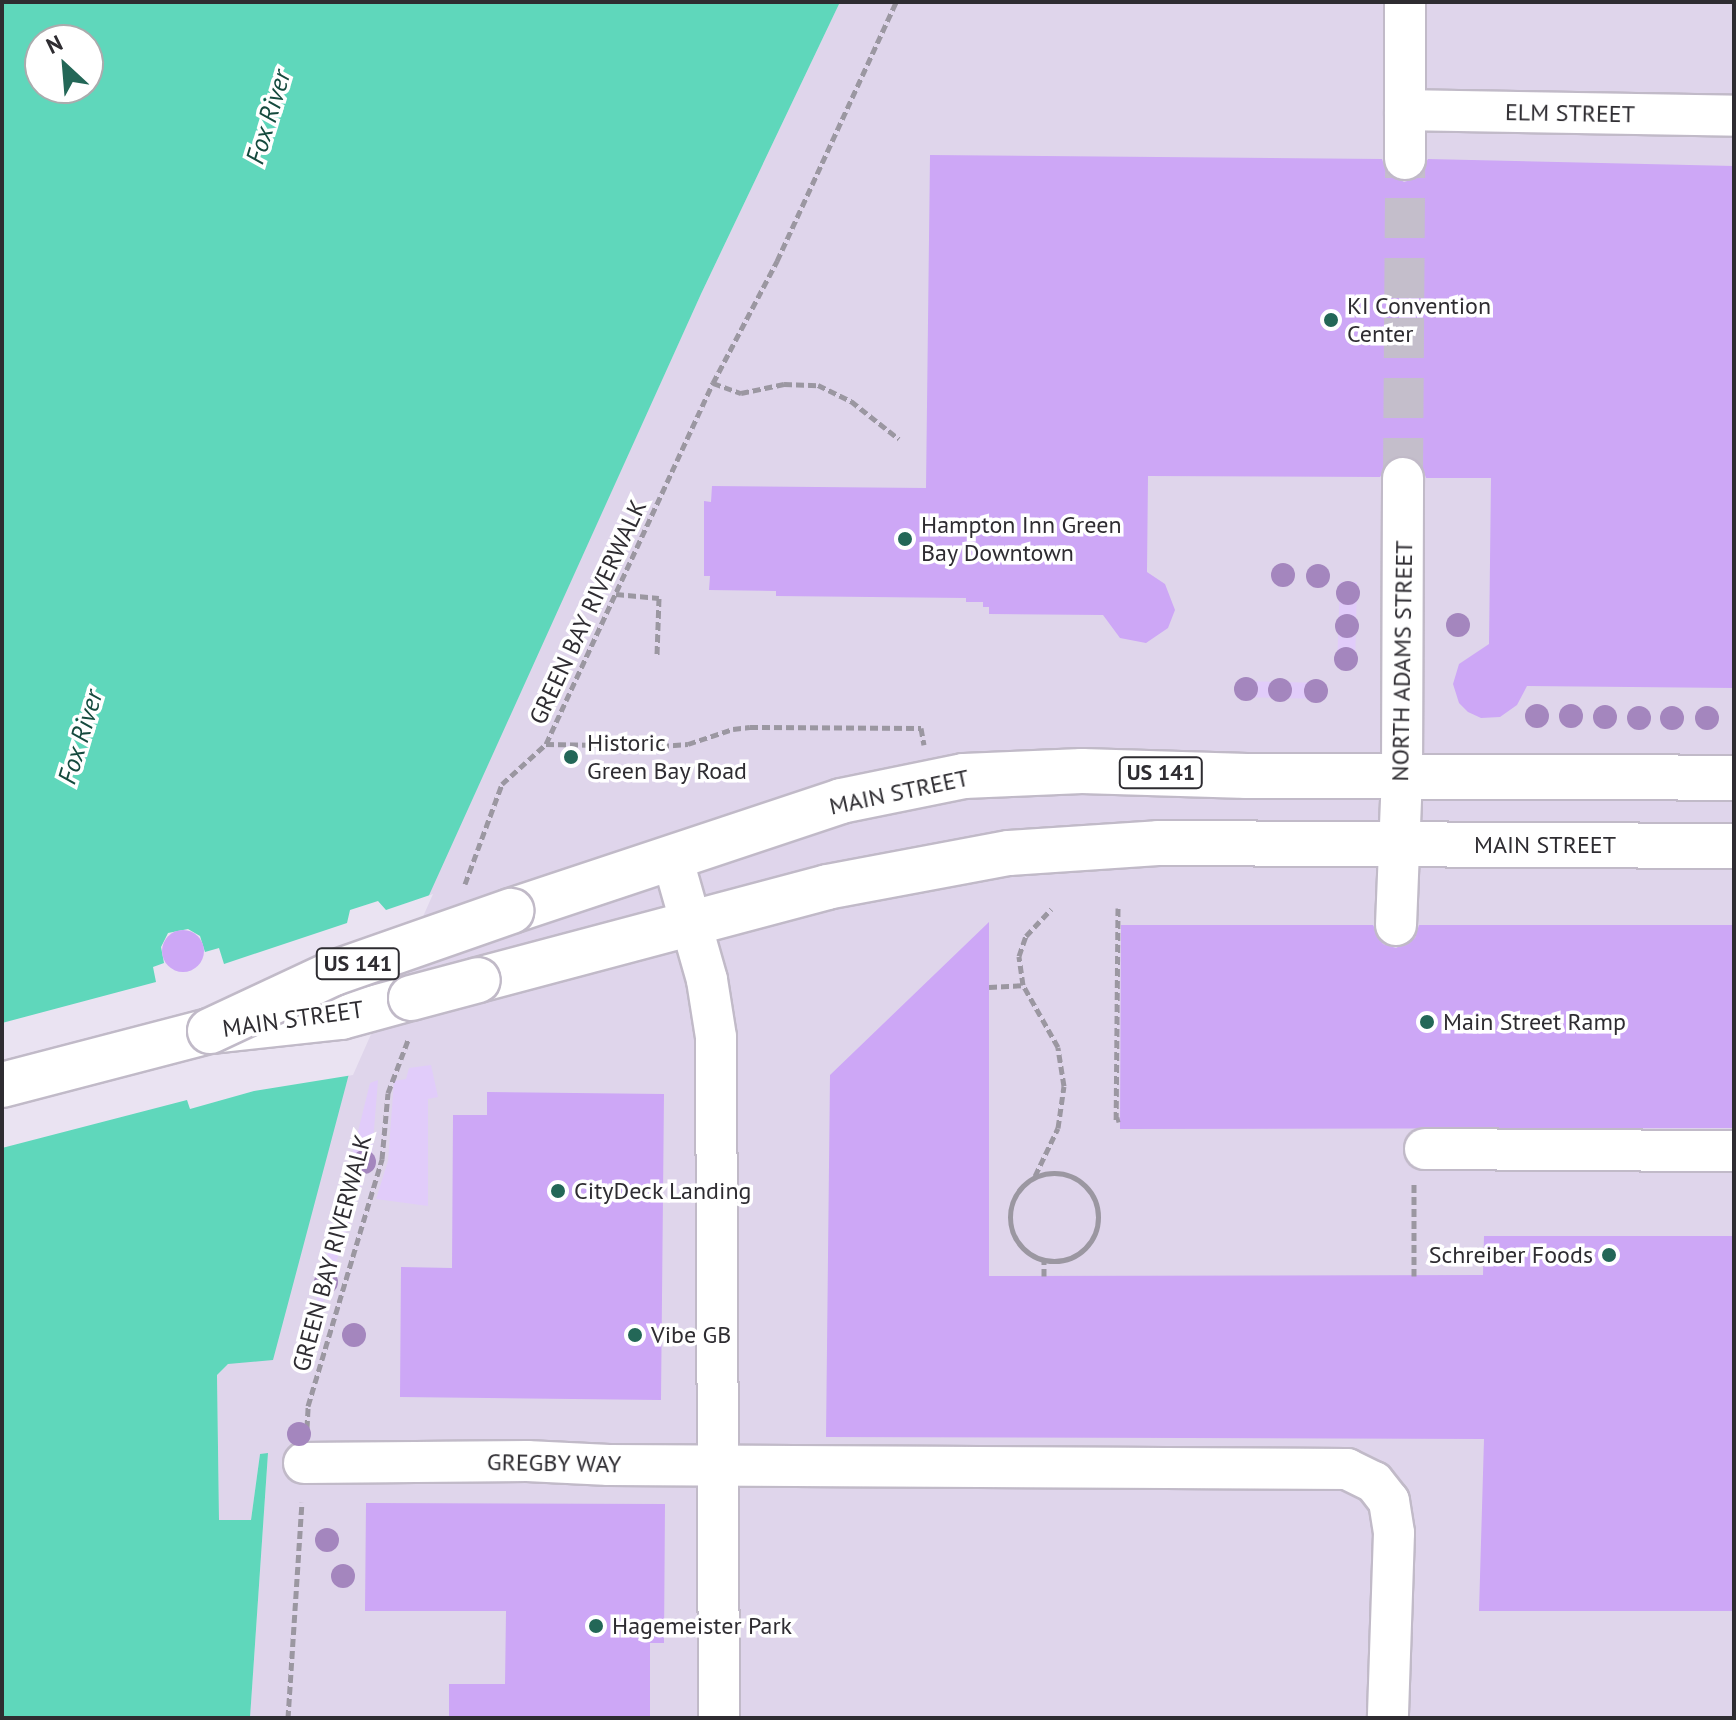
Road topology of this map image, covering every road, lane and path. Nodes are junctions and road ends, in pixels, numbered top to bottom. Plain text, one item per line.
1 (896, 2) edge
2 (1405, 2) edge
3 (1405, 110) junction
4 (1734, 116) edge
5 (1405, 159) tunnel mouth
6 (713, 383) junction
7 (899, 439) dead end
8 (1403, 478) tunnel mouth
9 (616, 594) junction
10 (657, 655) dead end
11 (546, 744) junction
12 (1402, 776) junction
13 (1734, 778) edge
14 (928, 781) junction
15 (1399, 844) junction
16 (1734, 846) edge
17 (672, 857) junction
18 (464, 887) dead end
19 (1118, 908) dead end
20 (1051, 909) dead end
21 (691, 925) junction
22 (1396, 925) dead end
23 (1023, 985) junction
24 (989, 987) dead end
25 (210, 1031) junction
26 (410, 1034) dead end
27 (2, 1085) edge
28 (1120, 1119) dead end
29 (1425, 1149) joint
30 (1734, 1151) edge
31 (1035, 1176) junction
32 (1044, 1261) junction
33 (1044, 1276) dead end
34 (1414, 1276) dead end
35 (304, 1463) junction
36 (715, 1464) junction
37 (288, 1718) edge
38 (719, 1718) edge
39 (1388, 1718) edge

1 - 6 path, GREEN BAY RIVERWALK
2 - 3 street
3 - 4 street, ELM STREET
3 - 5 street
6 - 7 path
6 - 9 path, GREEN BAY RIVERWALK
8 - 12 street, NORTH ADAMS STREET
9 - 10 path
9 - 11 path, GREEN BAY RIVERWALK
11 - 14 path
11 - 18 path, GREEN BAY RIVERWALK
12 - 13 main road, MAIN STREET / US 141
12 - 14 main road, MAIN STREET / US 141
12 - 15 street, NORTH ADAMS STREET
14 - 17 main road, MAIN STREET / US 141
15 - 16 main road, MAIN STREET / US 141
15 - 21 main road, MAIN STREET / US 141
15 - 22 street, NORTH ADAMS STREET
17 - 21 street
17 - 25 main road, MAIN STREET / US 141, bridge
19 - 28 path
20 - 23 path
21 - 25 main road, MAIN STREET / US 141, bridge
21 - 36 street
23 - 24 path
23 - 31 path
25 - 27 main road, US 141
26 - 35 path, GREEN BAY RIVERWALK
29 - 30 street
29 - 34 path
31 - 32 path
31 - 32 path
32 - 33 path
35 - 36 street, GREGBY WAY
35 - 37 path, GREEN BAY RIVERWALK
36 - 38 street
36 - 39 street, GREGBY WAY

